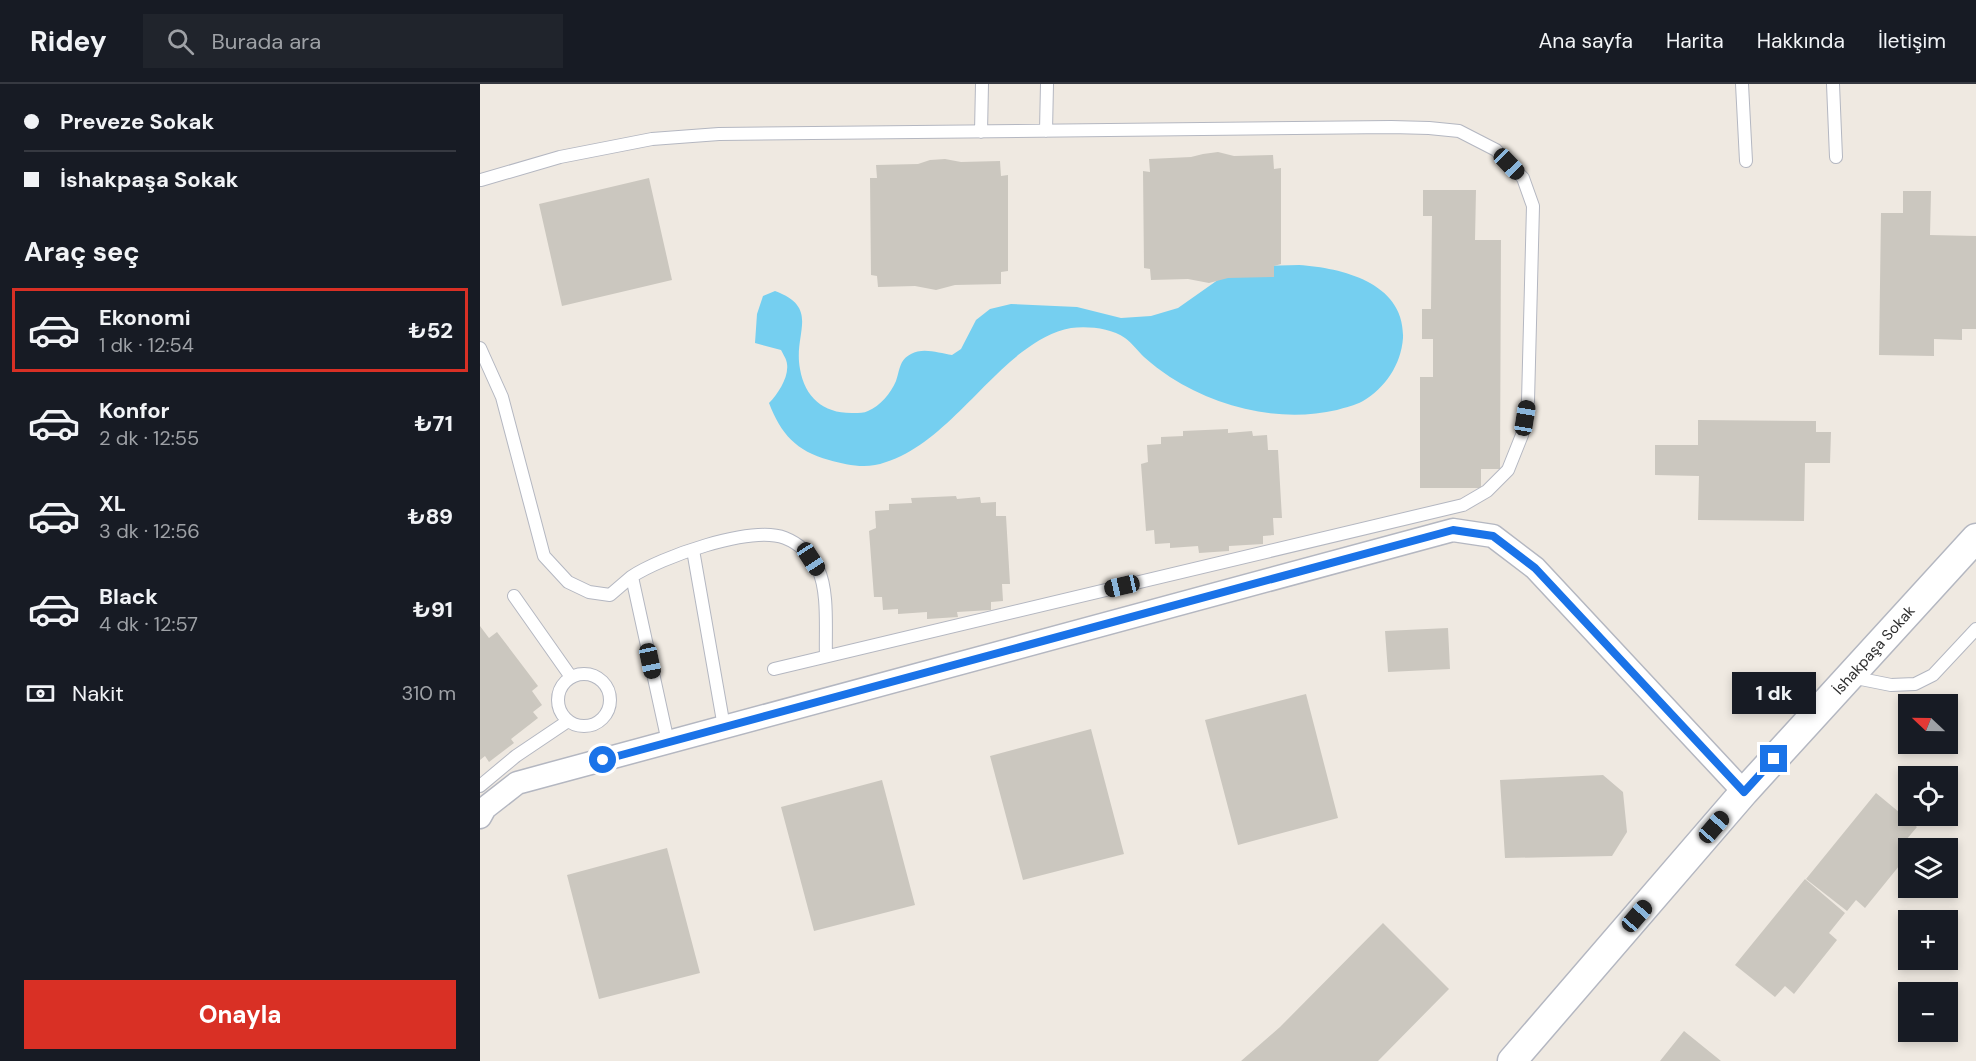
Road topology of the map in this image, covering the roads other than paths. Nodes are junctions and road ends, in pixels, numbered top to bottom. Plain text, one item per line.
1 (982, 84) edge
2 (1047, 84) edge
3 (1742, 84) edge
4 (1833, 84) edge
5 (1046, 131) junction
6 (981, 132) junction
7 (1836, 157) dead end
8 (1746, 160) dead end
9 (481, 180) edge
10 (480, 348) edge
11 (1976, 538) edge
12 (693, 550) junction
13 (632, 577) junction
14 (513, 597) dead end
15 (1976, 629) edge
16 (826, 656) junction
17 (774, 669) dead end
18 (1850, 676) junction
19 (571, 677) junction
20 (568, 721) junction
21 (724, 727) junction
22 (668, 742) junction
23 (480, 786) edge
24 (1744, 792) junction
25 (480, 817) edge
26 (1512, 1061) edge

1 - 6 lane
2 - 5 lane
3 - 8 lane
4 - 7 lane
5 - 6 lane
5 - 16 lane
6 - 9 lane
10 - 13 lane
11 - 18 street, İshakpaşa Sokak
12 - 13 lane
12 - 16 lane
12 - 21 lane
13 - 22 lane
14 - 19 lane
15 - 18 lane
16 - 17 lane
18 - 24 street, İshakpaşa Sokak
19 - 20 lane
19 - 20 lane
20 - 23 lane
21 - 22 street
21 - 24 street
22 - 25 street
24 - 26 street, İshakpaşa Sokak

